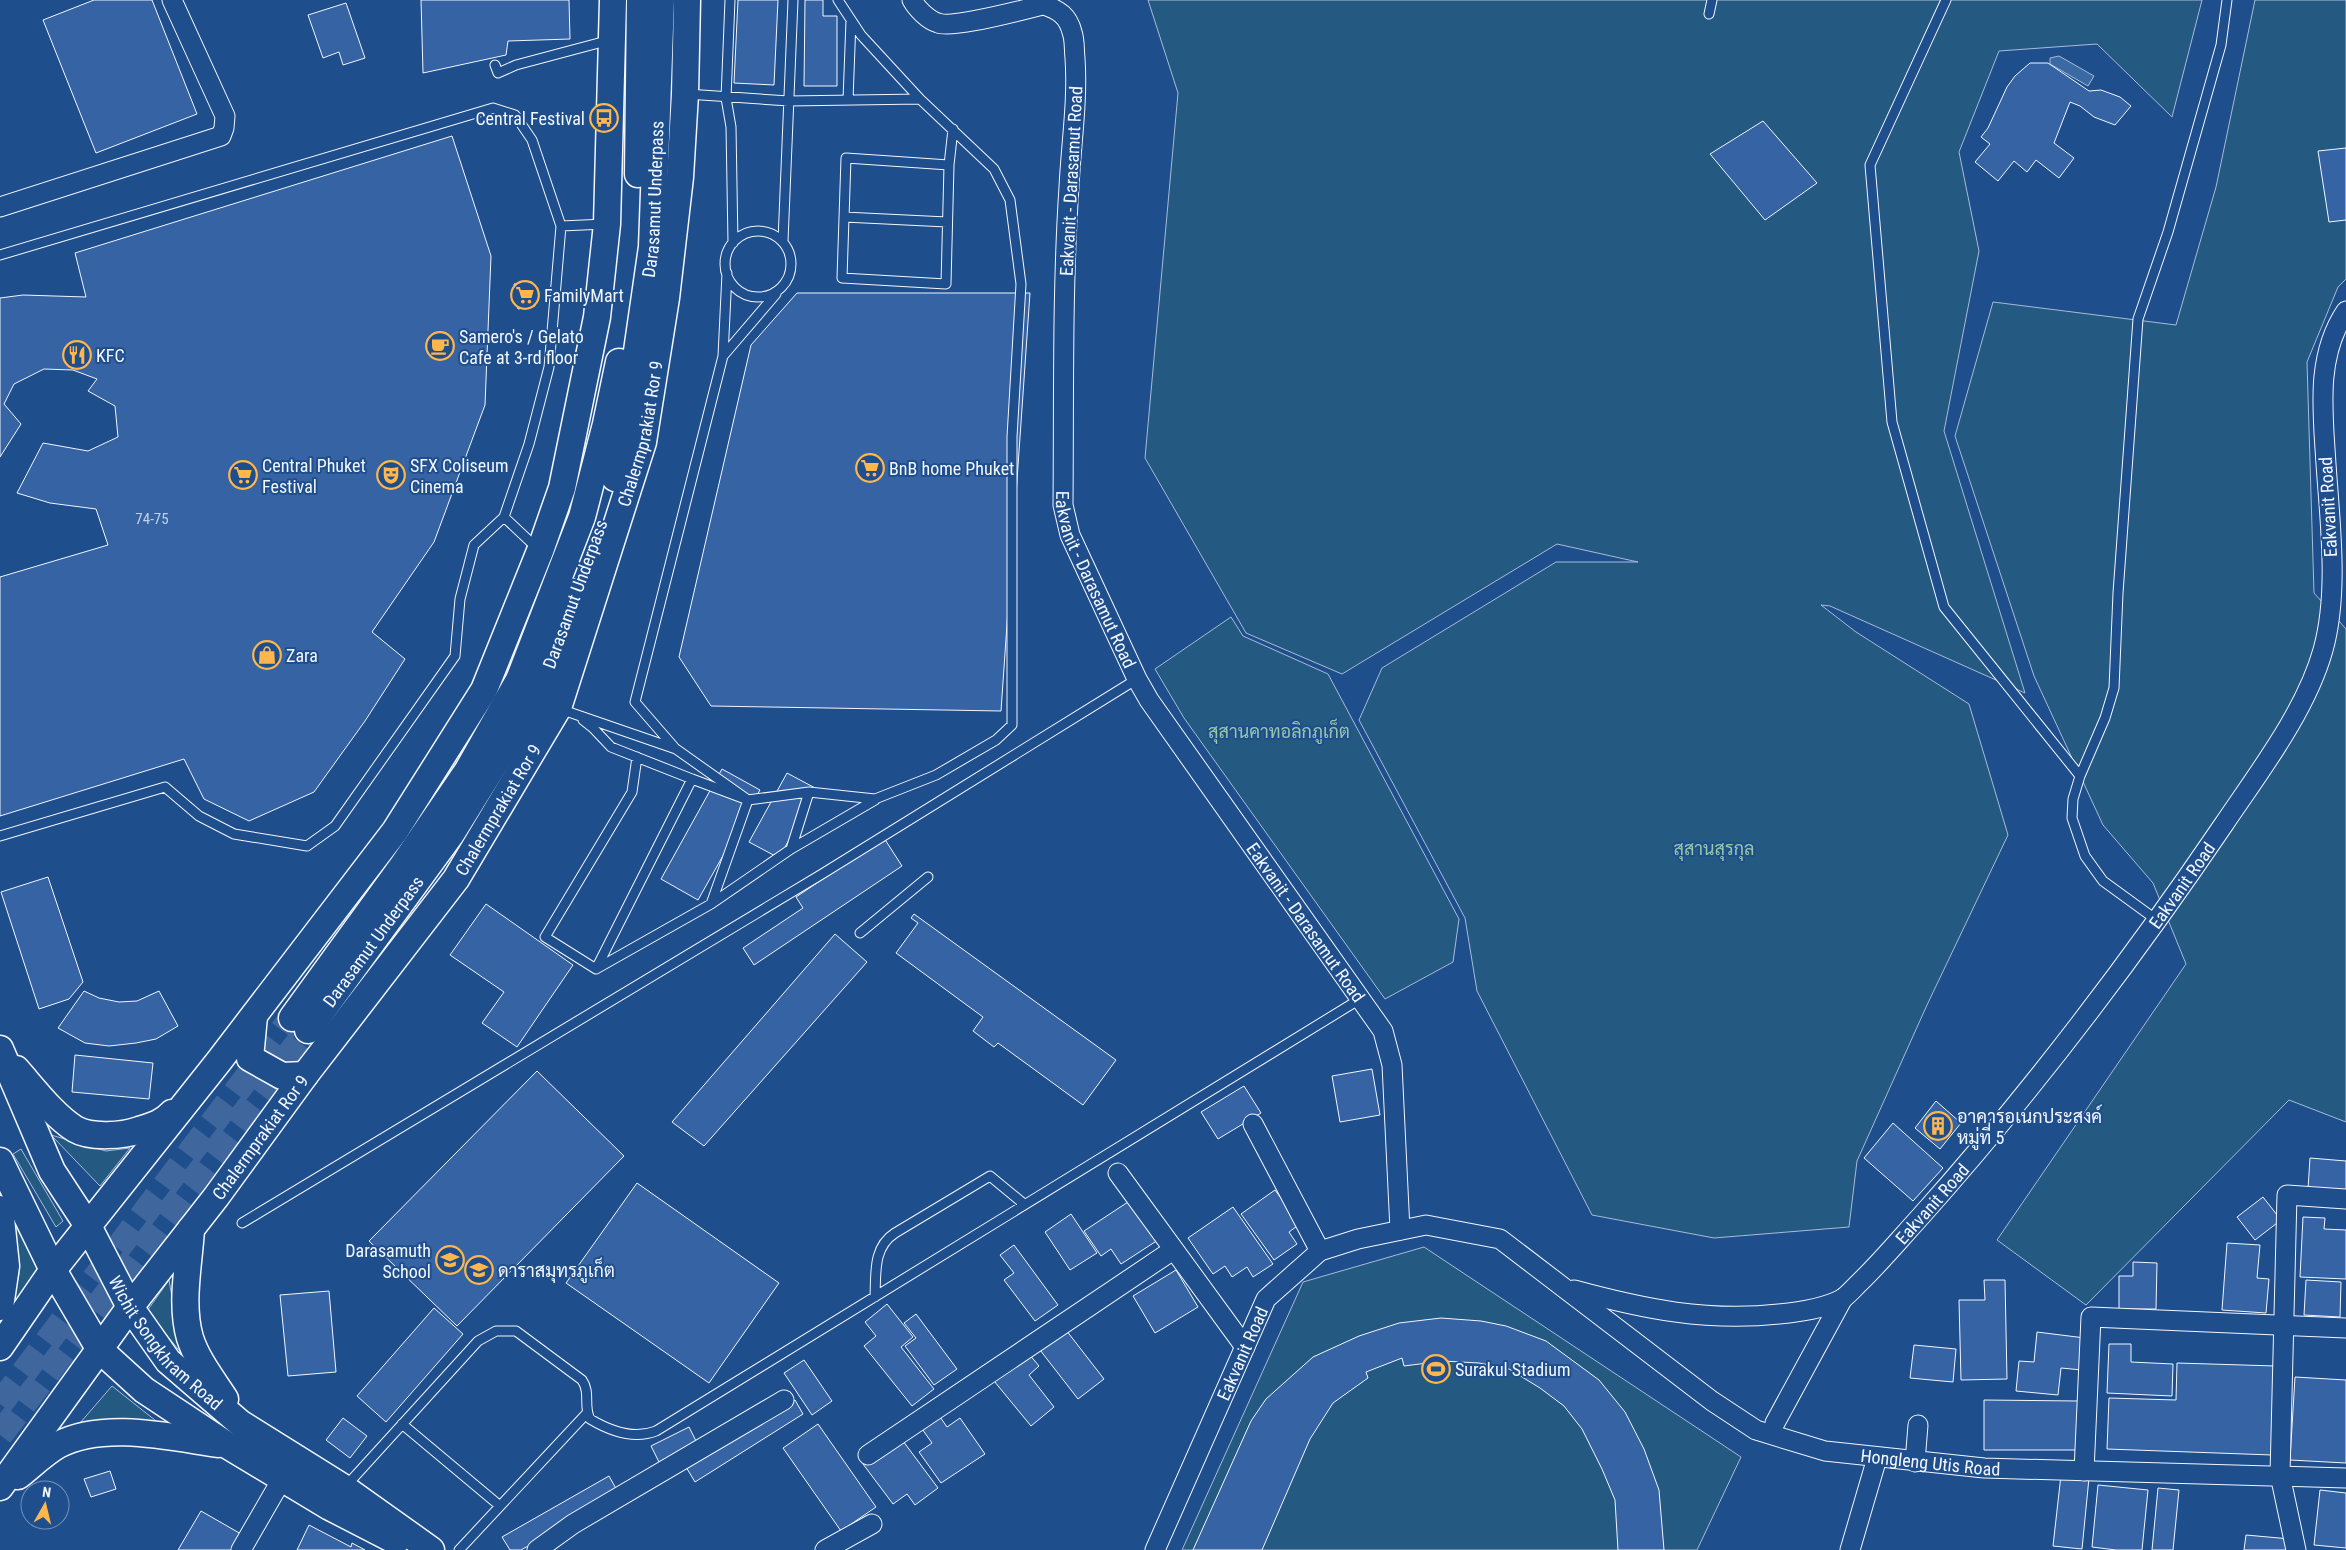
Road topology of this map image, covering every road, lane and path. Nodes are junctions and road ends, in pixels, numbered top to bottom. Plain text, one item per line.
1 (172, 0) edge
2 (614, 0) edge
3 (640, 0) edge
4 (661, 0) edge
5 (687, 0) edge
6 (730, 0) edge
7 (793, 0) edge
8 (838, 0) edge
9 (912, 0) edge
10 (1712, 0) edge
11 (1946, 0) edge
12 (2227, 0) edge
13 (1709, 14) dead end
14 (851, 20) junction
15 (612, 40) junction
16 (495, 65) dead end
17 (685, 94) junction
18 (726, 98) junction
19 (920, 99) junction
20 (848, 100) junction
21 (789, 101) junction
22 (953, 129) junction
23 (949, 165) junction
24 (0, 206) edge
25 (844, 217) junction
26 (948, 222) junction
27 (607, 224) junction
28 (561, 226) junction
29 (782, 241) junction
30 (733, 243) junction
31 (0, 255) edge
32 (727, 273) junction
33 (779, 291) junction
34 (2346, 311) edge
35 (723, 356) junction
36 (504, 517) junction
37 (540, 551) junction
38 (1137, 678) junction
39 (567, 712) junction
40 (676, 749) junction
41 (637, 757) junction
42 (2080, 776) junction
43 (692, 780) junction
44 (809, 792) junction
45 (875, 799) junction
46 (748, 800) junction
47 (0, 836) edge
48 (791, 849) junction
49 (928, 877) dead end
50 (711, 904) junction
51 (2158, 921) junction
52 (860, 934) dead end
53 (596, 969) junction
54 (1360, 999) junction
55 (254, 1015) junction
56 (0, 1050) edge
57 (219, 1061) junction
58 (305, 1075) junction
59 (10, 1102) edge
60 (1253, 1124) dead end
61 (0, 1161) edge
62 (1118, 1173) dead end
63 (2346, 1199) edge
64 (1024, 1204) junction
65 (0, 1208) edge
66 (242, 1223) dead end
67 (88, 1226) junction
68 (191, 1229) junction
69 (1400, 1230) junction
70 (1174, 1250) junction
71 (1320, 1251) junction
72 (53, 1270) junction
73 (1565, 1287) junction
74 (874, 1297) junction
75 (1843, 1298) junction
76 (130, 1307) junction
77 (1636, 1307) junction
78 (0, 1308) edge
79 (1803, 1312) junction
80 (2284, 1324) junction
81 (2346, 1328) edge
82 (1622, 1331) junction
83 (1826, 1333) junction
84 (0, 1347) edge
85 (1245, 1347) junction
86 (100, 1350) junction
87 (784, 1400) dead end
88 (587, 1413) junction
89 (240, 1423) junction
90 (1775, 1423) junction
91 (402, 1424) junction
92 (1918, 1425) dead end
93 (1751, 1426) junction
94 (1793, 1441) junction
95 (227, 1445) junction
96 (868, 1455) dead end
97 (1877, 1458) junction
98 (1914, 1462) junction
99 (2084, 1471) junction
100 (2280, 1475) junction
101 (2346, 1478) edge
102 (282, 1479) junction
103 (344, 1488) junction
104 (0, 1489) edge
105 (500, 1506) junction
106 (872, 1524) dead end
107 (241, 1550) edge
108 (414, 1550) edge
109 (431, 1550) edge
110 (459, 1550) edge
111 (537, 1550) edge
112 (825, 1550) edge
113 (1155, 1550) edge
114 (1850, 1550) edge
115 (2296, 1550) edge

1 - 24 street
2 - 15 main road
3 - 4 main road, Darasamut Underpass
5 - 17 main road, Chalermprakiat Ror 9
6 - 18 lane
7 - 21 lane
8 - 14 lane
9 - 38 street, Eakvanit - Darasamut Road
10 - 13 lane
11 - 42 lane
12 - 42 lane
14 - 19 lane
14 - 20 lane
15 - 16 lane
15 - 27 main road
17 - 18 lane
17 - 39 main road, Chalermprakiat Ror 9
18 - 21 lane
18 - 30 lane
19 - 20 lane
19 - 22 lane
20 - 21 lane
21 - 29 lane
22 - 23 lane
22 - 45 lane
23 - 25 lane
23 - 26 lane
25 - 26 lane
25 - 26 lane
27 - 28 lane
27 - 37 main road
28 - 31 lane
28 - 36 lane
29 - 30 lane
29 - 33 lane
30 - 32 lane
32 - 33 lane
32 - 35 lane
33 - 35 lane
34 - 51 street, Eakvanit Road
35 - 40 lane
36 - 37 lane
36 - 47 lane
37 - 55 main road
38 - 54 street, Eakvanit - Darasamut Road
38 - 66 lane
39 - 40 lane
39 - 41 lane
39 - 58 main road, Chalermprakiat Ror 9
40 - 46 lane
41 - 43 lane
41 - 53 lane
42 - 51 lane
43 - 46 lane
43 - 53 lane
44 - 45 lane
44 - 46 lane
44 - 48 lane
45 - 48 lane
46 - 50 lane
48 - 50 lane
49 - 52 lane
50 - 53 lane
51 - 75 street, Eakvanit Road
54 - 64 lane
54 - 69 street, Eakvanit - Darasamut Road
55 - 57 main road
55 - 58 main road
56 - 57 main road
56 - 59 main road, Wichit Songkhram Road
57 - 67 main road
58 - 68 main road, Chalermprakiat Ror 9
59 - 67 main road, Wichit Songkhram Road
60 - 71 street
61 - 72 main road, Wichit Songkhram Road
62 - 70 street
63 - 80 street
64 - 74 lane
64 - 74 lane
65 - 78 main road
67 - 72 main road
67 - 76 main road, Wichit Songkhram Road
68 - 76 main road, Chalermprakiat Ror 9
68 - 89 main road
69 - 71 street, Eakvanit Road
69 - 73 street, Eakvanit Road
70 - 85 street
70 - 96 street
71 - 85 street, Eakvanit Road
72 - 84 main road
72 - 86 main road, Wichit Songkhram Road
73 - 77 street, Eakvanit Road
73 - 82 street, Hongleng Utis Road
74 - 88 lane
75 - 79 street, Eakvanit Road
75 - 83 street
76 - 86 main road, Chalermprakiat Ror 9
76 - 89 main road, Wichit Songkhram Road
77 - 79 street, Eakvanit Road
77 - 82 street
79 - 83 street
80 - 81 street
80 - 99 street
80 - 100 street
82 - 93 street, Hongleng Utis Road
83 - 90 street
85 - 113 street, Eakvanit Road
86 - 95 main road, Wichit Songkhram Road
86 - 104 main road, Chalermprakiat Ror 9
87 - 111 street
88 - 91 lane
88 - 105 lane
89 - 103 main road, Wichit Songkhram Road
90 - 93 street
90 - 94 street
91 - 103 lane
91 - 105 lane
92 - 98 street
93 - 94 street, Hongleng Utis Road
94 - 97 street, Hongleng Utis Road
95 - 102 main road, Wichit Songkhram Road
95 - 104 main road
97 - 98 street, Hongleng Utis Road
97 - 114 street
98 - 99 street, Hongleng Utis Road
99 - 100 street, Hongleng Utis Road
100 - 101 street, Hongleng Utis Road
100 - 115 street
102 - 107 street
102 - 108 main road, Wichit Songkhram Road
103 - 109 main road, Wichit Songkhram Road
105 - 110 lane
106 - 112 street

